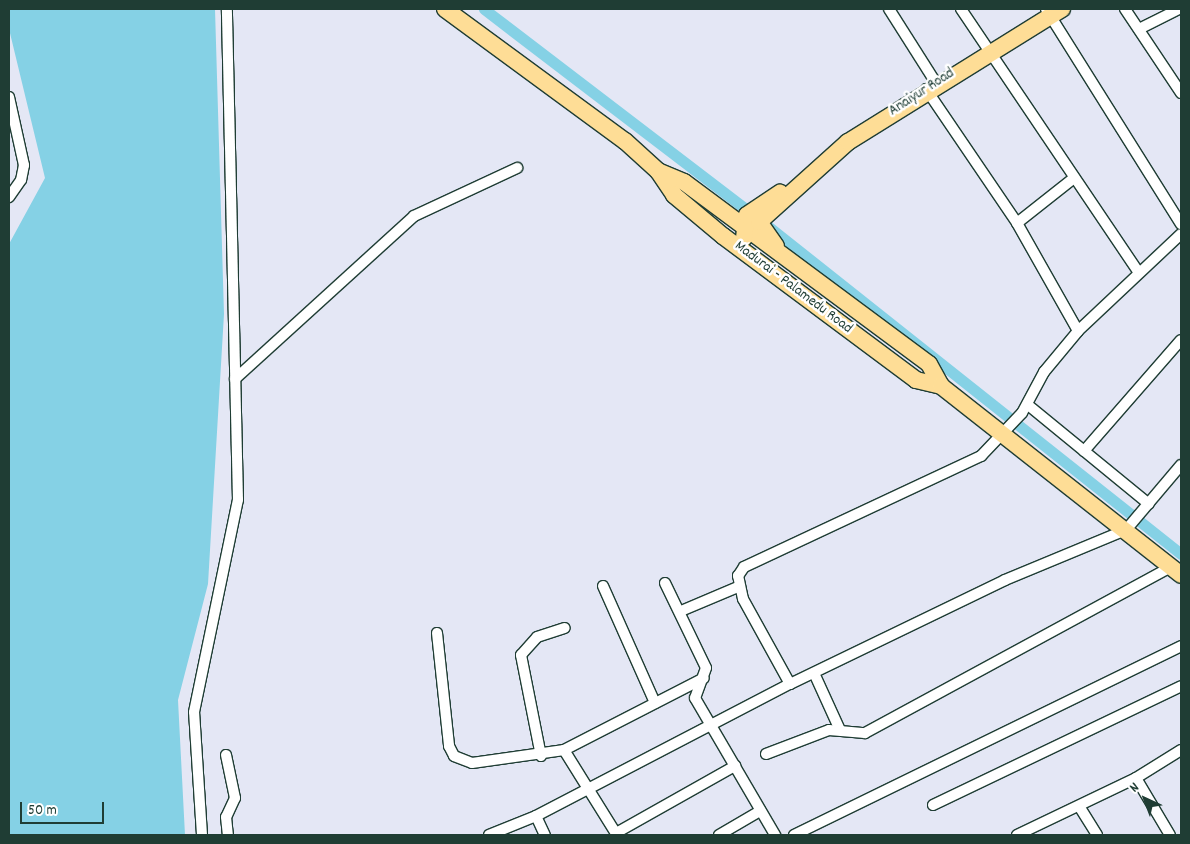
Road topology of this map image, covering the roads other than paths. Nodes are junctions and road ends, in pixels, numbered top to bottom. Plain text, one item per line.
1 (226, 9) edge
2 (444, 9) edge
3 (889, 9) edge
4 (961, 9) edge
5 (1125, 9) edge
6 (1179, 9) edge
7 (1053, 11) edge
8 (1138, 28) junction
9 (989, 51) junction
10 (931, 86) junction
11 (1181, 93) edge
12 (9, 97) edge
13 (12, 129) edge
14 (517, 168) dead end
15 (658, 171) junction
16 (1074, 178) junction
17 (9, 197) edge
18 (754, 218) junction
19 (1017, 223) junction
20 (1181, 224) edge
21 (1181, 234) edge
22 (723, 236) junction
23 (743, 250) junction
24 (1138, 271) junction
25 (832, 294) junction
26 (820, 308) junction
27 (1078, 331) junction
28 (1181, 340) edge
29 (235, 379) junction
30 (941, 386) junction
31 (1025, 409) junction
32 (1008, 430) junction
33 (1084, 451) junction
34 (1181, 465) edge
35 (1149, 504) junction
36 (1126, 529) junction
37 (1176, 571) edge
38 (665, 584) dead end
39 (603, 586) dead end
40 (738, 587) junction
41 (681, 611) junction
42 (565, 628) dead end
43 (436, 633) dead end
44 (1181, 646) edge
45 (814, 673) junction
46 (704, 678) junction
47 (790, 684) junction
48 (1181, 686) edge
49 (655, 703) junction
50 (713, 726) junction
51 (840, 730) junction
52 (564, 750) junction
53 (1181, 750) edge
54 (766, 754) dead end
55 (226, 755) dead end
56 (542, 756) junction
57 (735, 766) junction
58 (1136, 778) junction
59 (590, 789) junction
60 (932, 805) dead end
61 (1079, 806) junction
62 (760, 811) junction
63 (536, 816) junction
64 (616, 834) edge
65 (1021, 834) edge
66 (202, 835) edge
67 (228, 835) edge
68 (489, 835) edge
69 (545, 835) edge
70 (719, 835) edge
71 (774, 835) edge
72 (794, 835) edge
73 (1097, 835) edge
74 (1170, 835) edge

1 - 29 street
2 - 15 main road, Madurai - Palamedu Road
3 - 10 street
4 - 9 street
5 - 8 street
6 - 8 street
7 - 9 main road, Anaiyur Road
7 - 20 street
8 - 11 street
9 - 10 main road, Anaiyur Road
9 - 16 street
10 - 18 main road, Anaiyur Road
10 - 19 street
12 - 13 street
13 - 17 street
14 - 29 street
15 - 18 main road, Madurai - Palamedu Road
15 - 22 main road, Madurai - Palamedu Road
16 - 19 street
16 - 24 street
18 - 22 main road, Anaiyur Road
18 - 23 main road
18 - 25 main road, Madurai - Palamedu Road
19 - 27 street
21 - 24 street
22 - 23 main road, Madurai - Palamedu Road
23 - 26 main road, Madurai - Palamedu Road
24 - 27 street
25 - 26 main road
25 - 30 main road, Madurai - Palamedu Road
26 - 30 main road, Madurai - Palamedu Road
27 - 31 street
28 - 33 street
29 - 66 street
30 - 32 main road, Madurai - Palamedu Road
31 - 32 street
31 - 33 street
32 - 36 main road, Madurai - Palamedu Road
32 - 40 street
33 - 35 street
34 - 35 street
35 - 36 street
36 - 37 main road, Madurai - Palamedu Road
36 - 45 street
37 - 51 street
38 - 41 street
39 - 49 street
40 - 41 street
40 - 47 street
41 - 46 street
42 - 56 street
43 - 56 street
44 - 72 street
45 - 47 street
45 - 51 street
46 - 49 street
46 - 50 street
47 - 50 street
48 - 60 street
49 - 52 street
50 - 57 street
50 - 59 street
51 - 54 street
52 - 56 street
52 - 59 street
53 - 58 street
55 - 67 street
57 - 62 street
57 - 64 street
58 - 61 street
58 - 74 street
59 - 63 street
59 - 64 street
61 - 65 street
61 - 73 street
62 - 70 street
62 - 71 street
63 - 68 street
63 - 69 street

